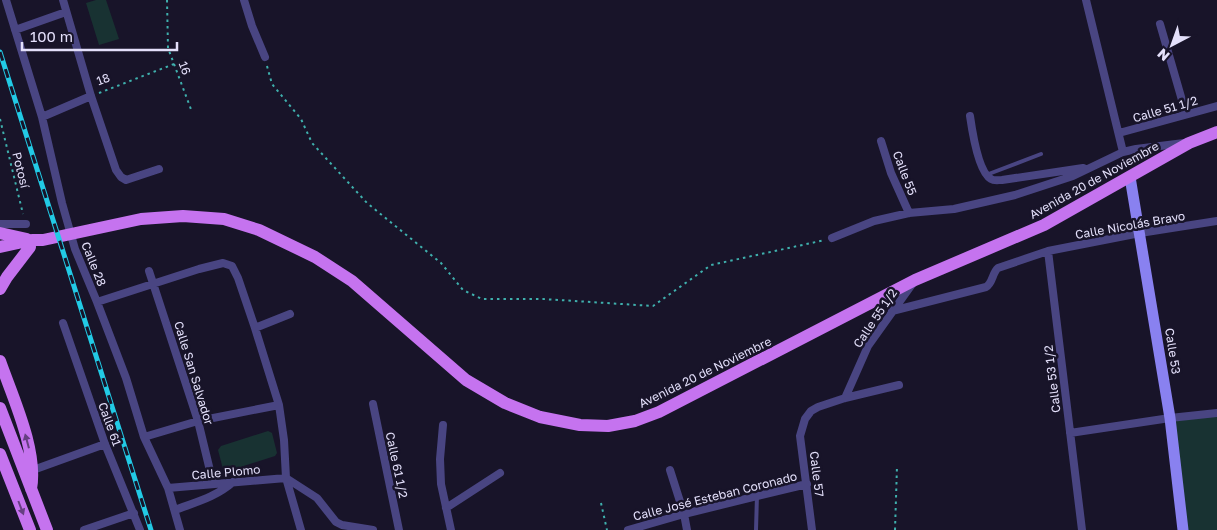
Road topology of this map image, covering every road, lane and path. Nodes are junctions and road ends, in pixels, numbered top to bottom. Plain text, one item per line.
1 (6, 0) edge
2 (63, 0) edge
3 (167, 0) edge
4 (244, 0) edge
5 (1086, 0) edge
6 (66, 12) junction
7 (1160, 24) dead end
8 (15, 30) junction
9 (265, 56) joint
10 (174, 64) junction
11 (91, 96) junction
12 (1217, 106) edge
13 (192, 112) dead end
14 (1186, 114) junction
15 (42, 116) junction
16 (970, 116) dead end
17 (0, 120) edge
18 (1217, 132) edge
19 (1119, 134) junction
20 (881, 141) dead end
21 (1189, 143) junction
22 (1123, 152) junction
23 (1042, 154) dead end
24 (1092, 167) junction
25 (160, 170) dead end
26 (986, 175) junction
27 (1130, 178) junction
28 (909, 213) junction
29 (1217, 222) edge
30 (0, 224) edge
31 (26, 224) joint
32 (0, 233) edge
33 (1140, 233) junction
34 (832, 238) joint
35 (38, 241) junction
36 (0, 247) edge
37 (1048, 252) junction
38 (0, 256) edge
39 (150, 271) dead end
40 (915, 280) junction
41 (154, 284) junction
42 (0, 289) edge
43 (97, 302) junction
44 (892, 311) junction
45 (290, 314) dead end
46 (63, 323) dead end
47 (255, 328) junction
48 (0, 361) edge
49 (899, 384) dead end
50 (845, 398) junction
51 (373, 404) dead end
52 (279, 405) junction
53 (0, 408) edge
54 (1217, 412) edge
55 (1170, 418) junction
56 (198, 421) junction
57 (443, 425) dead end
58 (1070, 433) junction
59 (144, 436) junction
60 (104, 444) junction
61 (0, 454) edge
62 (897, 466) dead end
63 (33, 470) junction
64 (670, 470) dead end
65 (500, 473) dead end
66 (286, 478) junction
67 (233, 482) junction
68 (214, 483) junction
69 (807, 484) junction
70 (168, 488) junction
71 (31, 489) junction
72 (757, 495) junction
73 (601, 503) dead end
74 (446, 508) junction
75 (175, 510) junction
76 (134, 513) junction
77 (684, 514) junction
78 (30, 530) edge
79 (47, 530) edge
80 (84, 530) edge
81 (140, 530) edge
82 (180, 530) edge
83 (301, 530) edge
84 (373, 530) edge
85 (399, 530) edge
86 (451, 530) edge
87 (607, 530) edge
88 (628, 530) edge
89 (687, 530) edge
90 (756, 530) edge
91 (812, 530) edge
92 (895, 530) edge
93 (1082, 530) edge
94 (1182, 530) edge

1 - 8 street, Calle 28
2 - 6 street
3 - 10 path, 16
4 - 9 street
5 - 19 street
6 - 8 street
6 - 11 street
7 - 14 street
8 - 15 street, Calle 28
9 - 34 path
10 - 11 path, 18
10 - 13 path, 16
11 - 15 street, 18
11 - 25 street
12 - 14 street, Calle 51 1/2
14 - 19 street, Calle 51 1/2
15 - 43 street, Calle 28
16 - 26 street
17 - 31 path, Potosí
18 - 21 main road, Avenida 20 de Noviembre
19 - 22 street
20 - 28 street, Calle 55
21 - 22 street
21 - 27 main road, Avenida 20 de Noviembre
22 - 24 street
23 - 26 lane
24 - 26 street
24 - 28 street
27 - 33 street, Calle 53
27 - 40 main road, Avenida 20 de Noviembre
28 - 34 street
29 - 33 street, Calle Nicolás Bravo
30 - 31 street
32 - 35 main road
33 - 37 street, Calle Nicolás Bravo
33 - 55 street, Calle 53
35 - 36 main road
35 - 38 main road
35 - 40 main road, Avenida 20 de Noviembre
35 - 42 main road
37 - 44 street, Calle Nicolás Bravo
37 - 58 street, Calle 53 1/2
39 - 41 street, Calle San Salvador
40 - 44 street, Calle 55 1/2
41 - 43 street
41 - 47 street
41 - 56 street, Calle San Salvador
43 - 59 street, Calle 28
44 - 50 street, Calle 55 1/2
45 - 47 street
46 - 60 street, Calle 61
47 - 52 street
63 -> 48 main road
49 - 50 street
50 - 69 street, Calle 57
51 - 85 street, Calle 61 1/2
52 - 56 street
52 - 66 street
53 - 71 main road
54 - 55 street
55 - 58 street
55 - 94 street, Calle 53
56 - 59 street
56 - 68 street, Calle San Salvador
57 - 74 street
58 - 93 street, Calle 53 1/2
59 - 70 street, Calle 28
60 - 63 street
60 - 76 street, Calle 61
61 -> 78 main road
62 - 92 path
63 - 71 main road
64 - 77 street
65 - 74 street
66 - 67 street, Calle Plomo
66 - 83 street
66 - 84 street
67 - 68 street, Calle Plomo
67 - 75 street
68 - 70 street, Calle Plomo
69 - 72 street, Calle José Esteban Coronado
69 - 91 street, Calle 57
70 - 75 street, Calle 28
71 - 79 main road
72 - 77 street, Calle José Esteban Coronado
72 - 90 lane
73 - 87 path
74 - 86 street
75 - 82 street, Calle 28
76 - 80 street
76 - 81 street, Calle 61
77 - 88 street, Calle José Esteban Coronado
77 - 89 street

